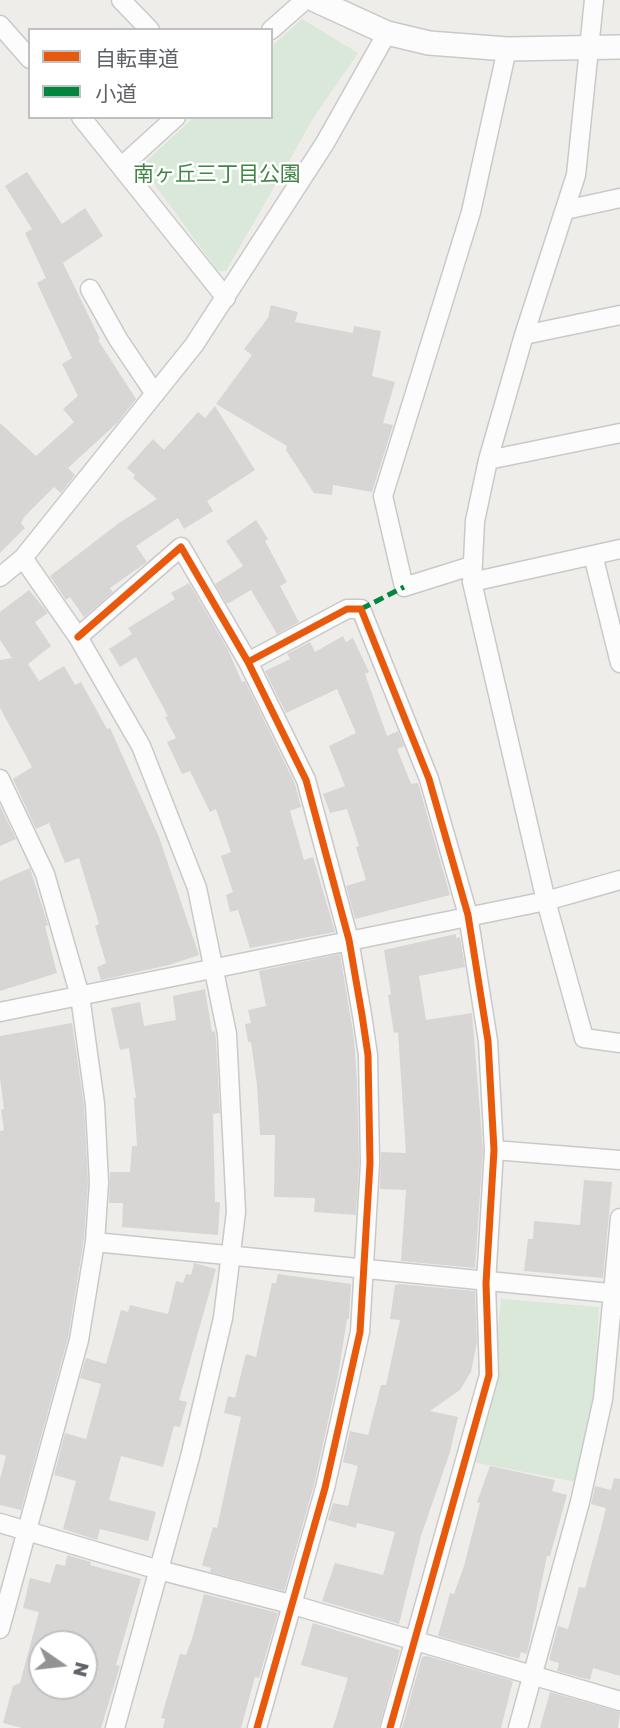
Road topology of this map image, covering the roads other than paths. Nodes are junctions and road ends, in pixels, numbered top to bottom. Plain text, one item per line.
1 (121, 0) edge
2 (305, 0) edge
3 (315, 0) edge
4 (594, 0) edge
5 (0, 25) edge
6 (148, 28) edge
7 (273, 28) edge
8 (387, 33) junction
9 (620, 47) edge
10 (591, 48) junction
11 (507, 50) junction
12 (28, 56) edge
13 (83, 119) edge
14 (174, 119) edge
15 (122, 166) junction
16 (620, 198) edge
17 (565, 210) junction
18 (90, 289) dead end
19 (226, 298) junction
20 (620, 315) edge
21 (524, 335) junction
22 (155, 394) junction
23 (620, 433) edge
24 (488, 460) junction
25 (620, 550) edge
26 (593, 555) junction
27 (23, 558) junction
28 (472, 574) junction
29 (0, 577) edge
30 (78, 637) junction
31 (248, 663) junction
32 (620, 663) edge
33 (0, 779) edge
34 (620, 880) edge
35 (546, 901) junction
36 (468, 915) junction
37 (349, 940) junction
38 (214, 968) junction
39 (80, 996) junction
40 (0, 1012) edge
41 (620, 1043) edge
42 (494, 1150) junction
43 (620, 1160) edge
44 (620, 1218) edge
45 (94, 1242) junction
46 (231, 1256) junction
47 (364, 1269) junction
48 (486, 1283) junction
49 (617, 1294) edge
50 (0, 1523) edge
51 (28, 1531) junction
52 (159, 1570) junction
53 (290, 1604) junction
54 (0, 1629) edge
55 (415, 1641) junction
56 (534, 1674) junction
57 (620, 1701) edge
58 (115, 1728) edge
59 (257, 1728) edge
60 (390, 1728) edge
61 (518, 1728) edge

1 - 6 street
2 - 7 street
3 - 8 street
4 - 10 street
5 - 12 street
8 - 11 street
8 - 19 street
9 - 10 street
10 - 11 street
10 - 17 street
11 - 28 street
13 - 15 street
14 - 15 street
15 - 19 street
16 - 17 street
17 - 21 street
18 - 22 street
19 - 22 street
20 - 21 street
21 - 24 street
22 - 27 street
23 - 24 street
24 - 28 street
25 - 26 street
26 - 28 street
26 - 32 street
27 - 29 street
27 - 30 street
28 - 35 street
30 - 31 street
30 - 38 street
31 - 36 street
31 - 37 street
33 - 39 street
34 - 35 street
35 - 36 street
35 - 41 street
36 - 37 street
36 - 42 street
37 - 38 street
37 - 47 street
38 - 39 street
38 - 46 street
39 - 40 street
39 - 45 street
42 - 43 street
42 - 48 street
44 - 49 street
45 - 46 street
45 - 51 street
46 - 47 street
46 - 52 street
47 - 48 street
47 - 53 street
48 - 49 street
48 - 55 street
49 - 56 street
50 - 51 street
51 - 52 street
51 - 54 street
52 - 53 street
52 - 58 street
53 - 55 street
53 - 59 street
55 - 56 street
55 - 60 street
56 - 57 street
56 - 61 street

